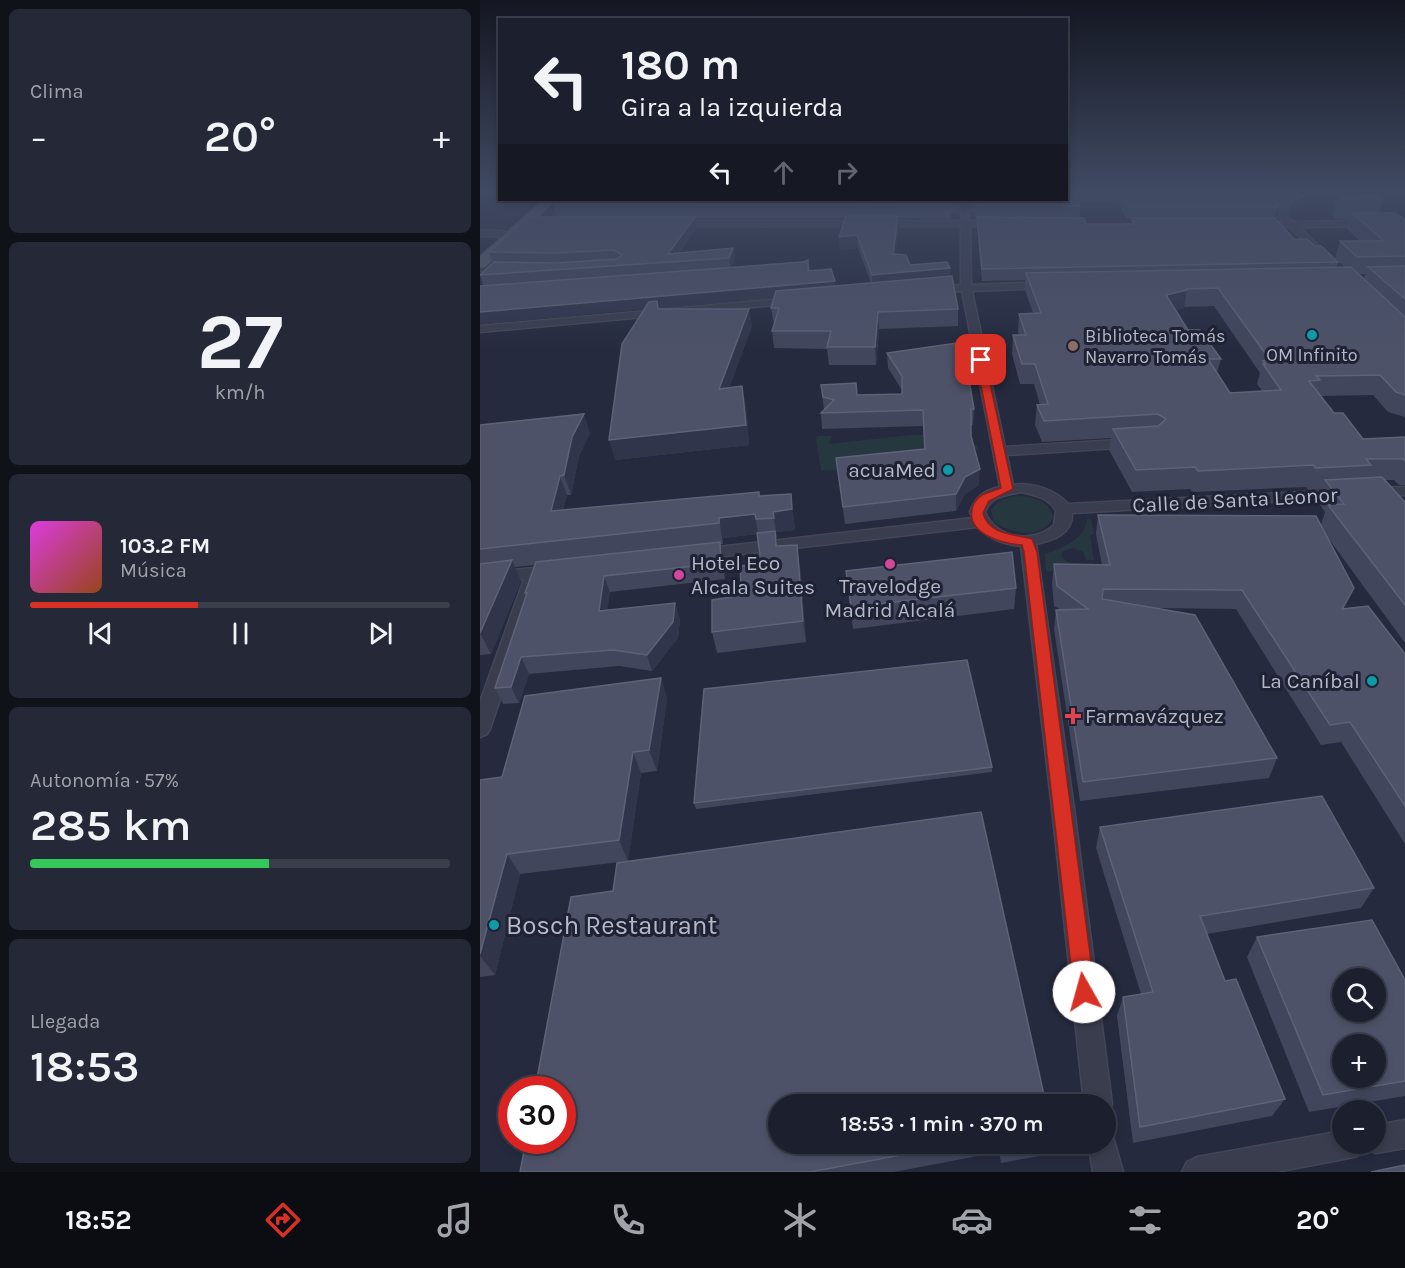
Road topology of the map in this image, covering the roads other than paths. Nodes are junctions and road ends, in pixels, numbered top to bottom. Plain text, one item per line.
1 (493, 244) edge
2 (499, 244) edge
3 (965, 244) edge
4 (1311, 244) edge
5 (480, 254) edge
6 (1331, 263) edge
7 (480, 264) edge
8 (480, 268) edge
9 (521, 269) edge
10 (1060, 285) edge
11 (966, 286) junction
12 (925, 290) edge
13 (800, 300) edge
14 (480, 329) edge
15 (1141, 442) edge
16 (999, 451) junction
17 (1007, 489) junction
18 (1405, 490) edge
19 (1065, 509) junction
20 (979, 522) junction
21 (1028, 542) junction
22 (687, 555) edge
23 (569, 569) edge
24 (534, 573) junction
25 (480, 578) edge
26 (480, 729) edge
27 (1097, 1094) edge
28 (1405, 1134) edge
29 (1386, 1137) edge
30 (1332, 1147) edge
31 (1104, 1154) edge
32 (1108, 1172) edge
33 (1197, 1172) edge

1 - 5 main road
2 - 7 main road
3 - 11 street
4 - 6 street
8 - 9 street
10 - 11 street
11 - 12 street
11 - 16 street
13 - 14 street
15 - 16 street
16 - 17 street
17 - 19 street
17 - 20 street
18 - 19 street, Calle de Santa Leonor
19 - 21 street
20 - 21 street
20 - 22 street
21 - 27 street
23 - 24 street
24 - 25 street
24 - 26 street
28 - 29 street
30 - 33 street
31 - 32 street

